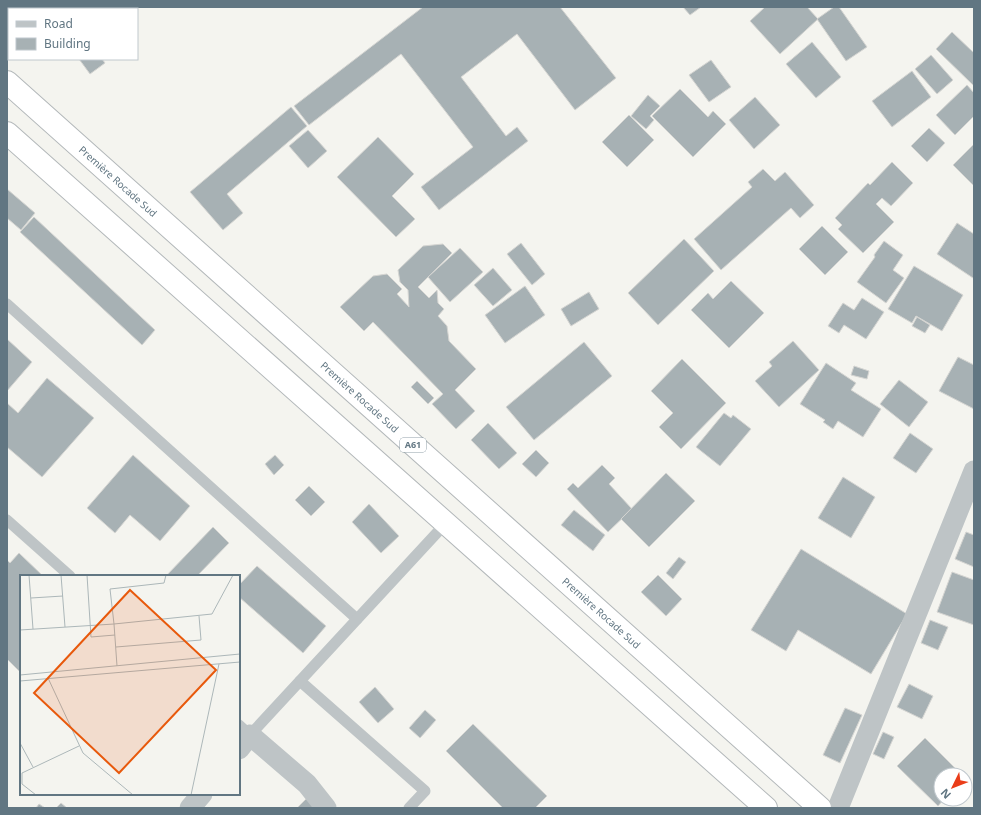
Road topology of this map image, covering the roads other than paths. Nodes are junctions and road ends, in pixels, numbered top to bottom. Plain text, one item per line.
1 (7, 82) edge
2 (7, 133) edge
3 (7, 304) edge
4 (974, 470) edge
5 (7, 520) edge
6 (446, 523) junction
7 (69, 575) edge
8 (357, 619) junction
9 (300, 681) junction
10 (243, 736) edge
11 (201, 795) edge
12 (190, 808) edge
13 (326, 808) edge
14 (409, 808) edge
15 (766, 808) edge
16 (820, 808) edge
17 (838, 808) edge

1 - 16 highway, Première Rocade Sud / A61
2 - 6 highway
3 - 8 lane
4 - 17 street
5 - 7 lane
6 - 8 lane
6 - 15 highway
8 - 9 lane
9 - 10 lane
9 - 14 lane
10 - 13 street
11 - 12 street

